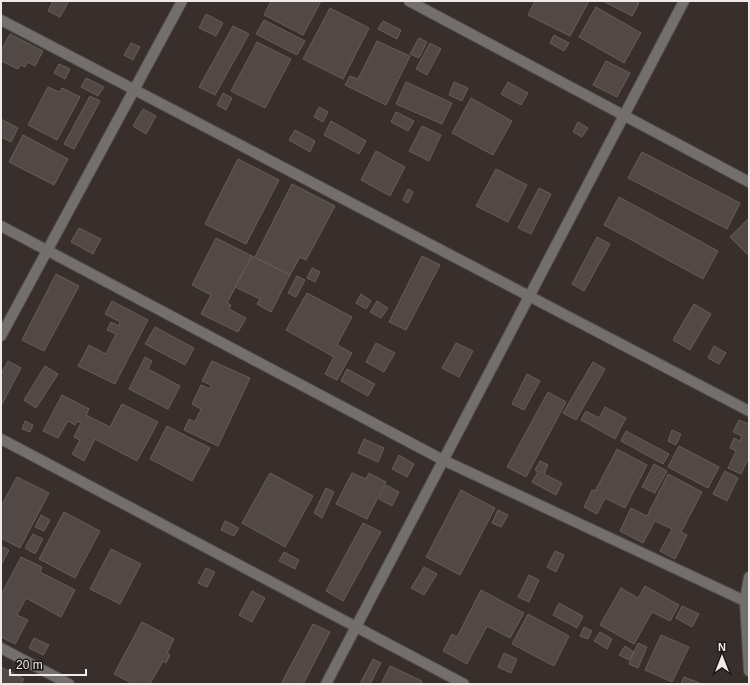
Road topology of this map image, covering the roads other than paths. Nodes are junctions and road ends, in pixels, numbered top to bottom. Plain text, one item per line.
1 (182, 1) edge
2 (409, 1) edge
3 (684, 1) edge
4 (1, 20) edge
5 (134, 90) junction
6 (624, 116) junction
7 (749, 182) edge
8 (1, 226) edge
9 (47, 250) junction
10 (529, 296) junction
11 (1, 336) edge
12 (749, 411) edge
13 (1, 439) edge
14 (443, 460) junction
15 (749, 577) edge
16 (745, 601) junction
17 (356, 627) junction
18 (1, 648) edge
19 (749, 671) edge
20 (69, 684) edge
21 (326, 684) edge
22 (464, 684) edge

1 - 5 street
2 - 6 street
3 - 6 street
4 - 5 street
5 - 9 street
5 - 10 street
6 - 7 street
6 - 10 street
8 - 9 street
9 - 11 street
9 - 14 street
10 - 12 street
10 - 14 street
13 - 17 street
14 - 16 street
14 - 17 street
15 - 16 street
16 - 19 street
17 - 21 street
17 - 22 street
18 - 20 street

